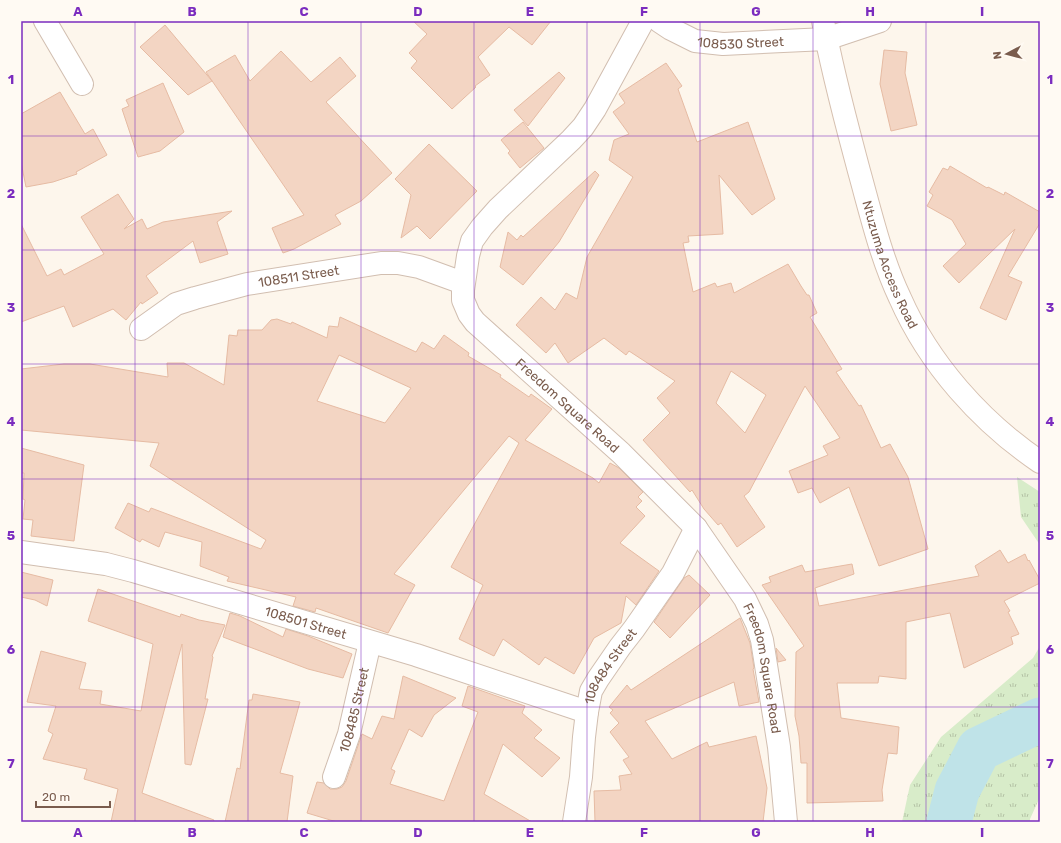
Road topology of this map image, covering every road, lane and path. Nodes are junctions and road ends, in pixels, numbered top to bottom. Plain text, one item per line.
1 (45, 21) edge
2 (643, 21) edge
3 (660, 21) edge
4 (880, 21) edge
5 (825, 30) edge
6 (82, 84) dead end
7 (463, 283) junction
8 (141, 329) dead end
9 (1040, 462) edge
10 (696, 528) junction
11 (21, 552) edge
12 (370, 642) junction
13 (587, 712) junction
14 (334, 777) dead end
15 (574, 822) edge
16 (786, 822) edge

1 - 6 street
2 - 7 street, Freedom Square Road
3 - 5 street, 108530 Street
4 - 5 street, 108530 Street
5 - 9 street, Ntuzuma Access Road
7 - 8 street, 108511 Street
7 - 10 street, Freedom Square Road
10 - 13 street, 108484 Street
10 - 16 street, Freedom Square Road
11 - 12 street, 108501 Street
12 - 13 street, 108501 Street
12 - 14 street, 108485 Street
13 - 15 street, 108484 Street

